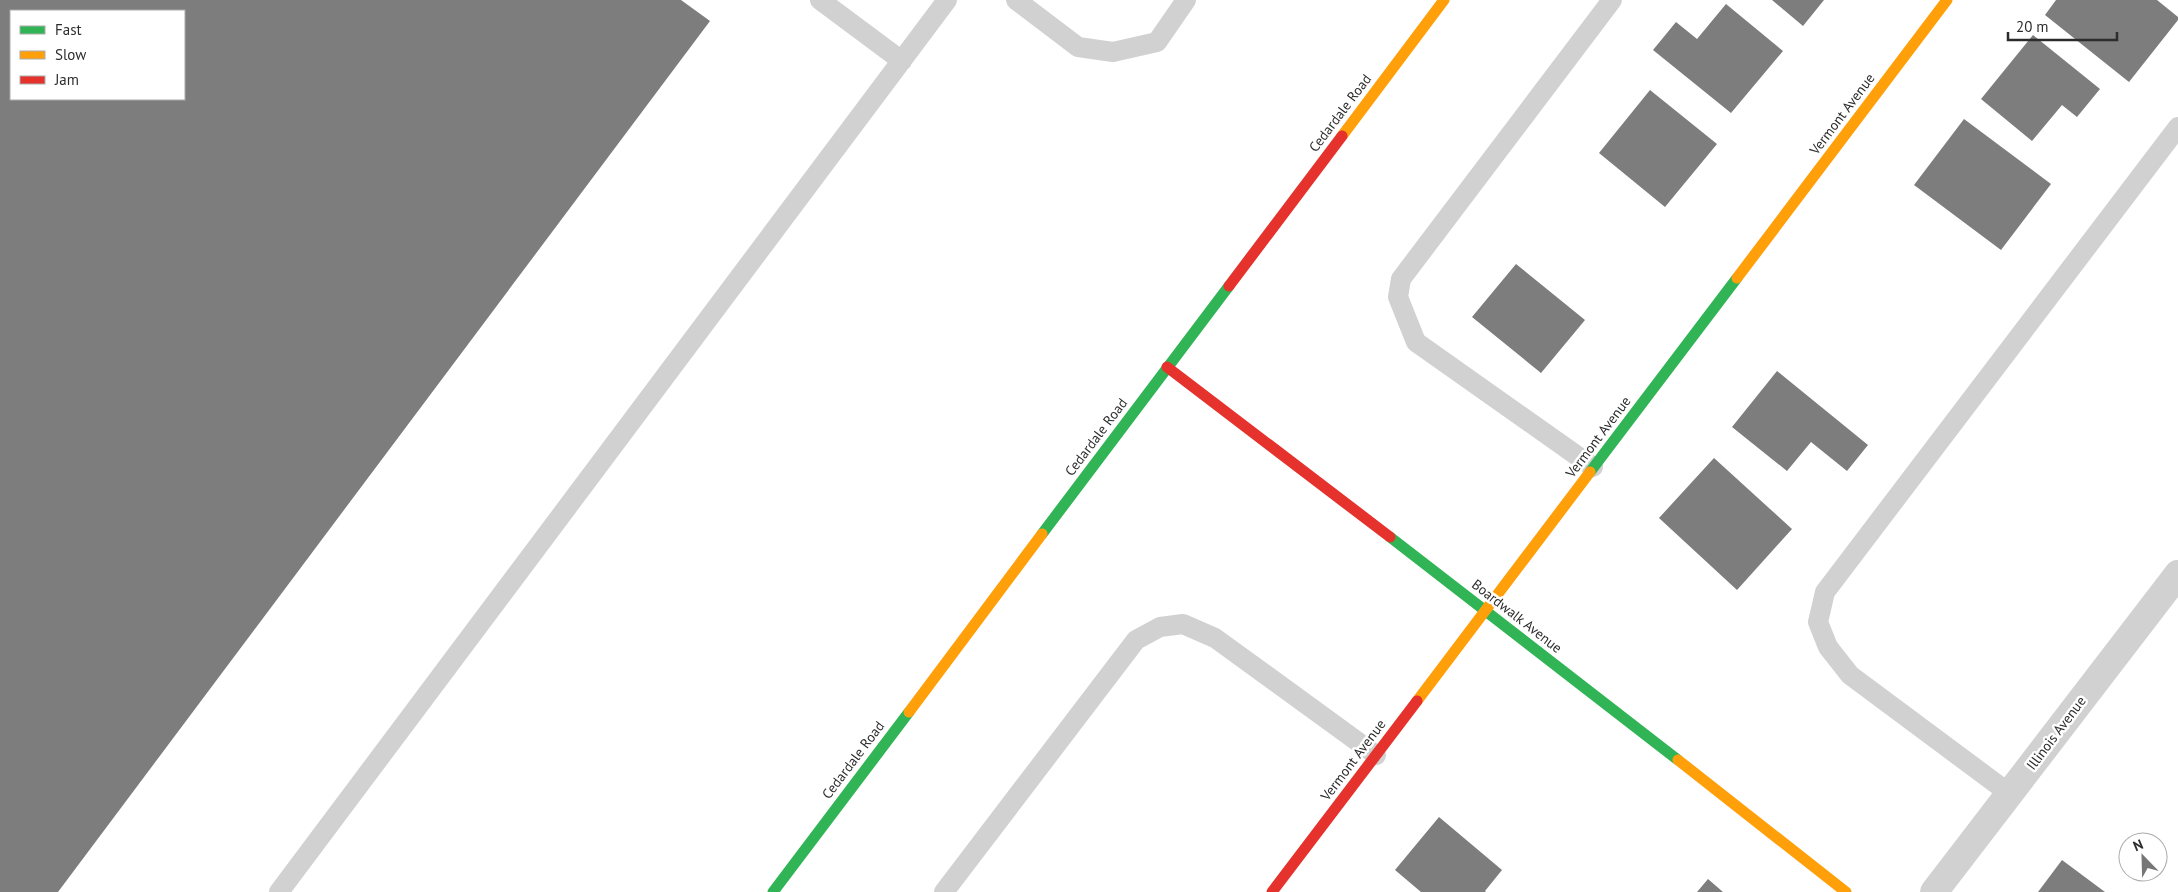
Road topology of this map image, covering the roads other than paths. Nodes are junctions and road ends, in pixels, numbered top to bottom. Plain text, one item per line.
1 (820, 0) edge
2 (947, 0) edge
3 (1016, 0) edge
4 (1186, 0) edge
5 (1444, 0) edge
6 (1612, 0) edge
7 (1947, 0) edge
8 (902, 61) junction
9 (2178, 127) edge
10 (1168, 367) junction
11 (1594, 467) junction
12 (2178, 574) edge
13 (1486, 610) junction
14 (1376, 755) junction
15 (2010, 794) junction
16 (280, 892) edge
17 (773, 892) edge
18 (944, 892) edge
19 (1272, 892) edge
20 (1846, 892) edge
21 (1934, 892) edge

1 - 8 lane
2 - 8 lane
3 - 4 lane
5 - 10 street, Cedardale Road
6 - 11 lane
7 - 11 street, Vermont Avenue
8 - 16 lane
9 - 15 lane
10 - 13 street, Boardwalk Avenue
10 - 17 street, Cedardale Road
11 - 13 street, Vermont Avenue
12 - 15 street, Illinois Avenue
13 - 14 street, Vermont Avenue
13 - 20 street, Boardwalk Avenue
14 - 18 lane
14 - 19 street, Vermont Avenue
15 - 21 street, Illinois Avenue

